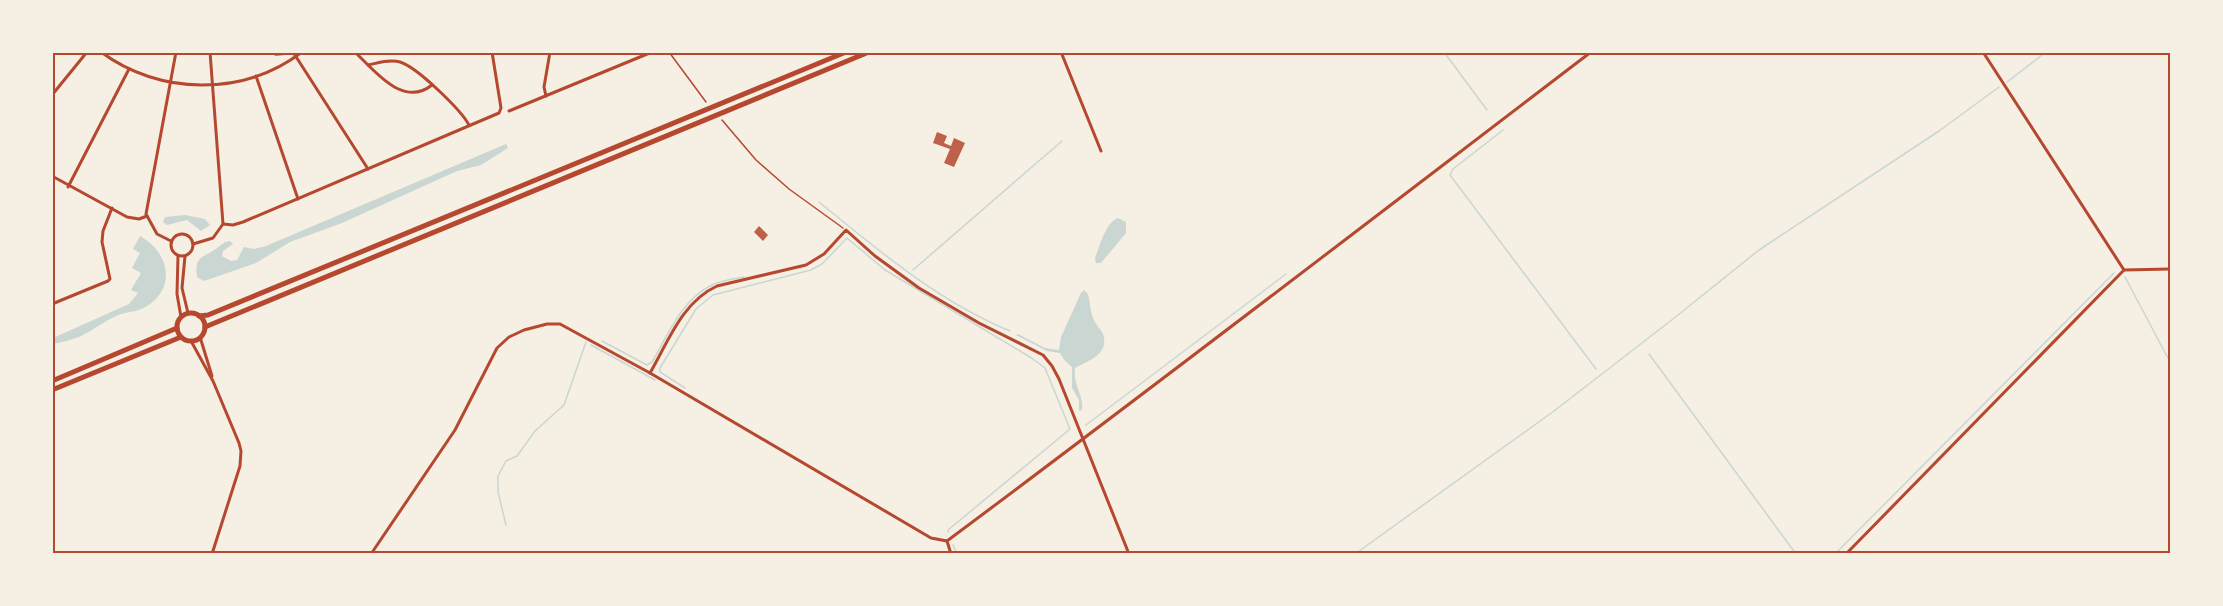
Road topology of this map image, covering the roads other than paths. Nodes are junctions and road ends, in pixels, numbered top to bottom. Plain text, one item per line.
1 (87, 52) edge
2 (101, 52) edge
3 (176, 52) edge
4 (210, 52) edge
5 (302, 52) edge
6 (354, 52) edge
7 (492, 52) edge
8 (550, 52) edge
9 (652, 52) edge
10 (846, 52) edge
11 (869, 52) edge
12 (1061, 52) edge
13 (1591, 52) edge
14 (1983, 52) edge
15 (292, 53) edge
16 (296, 57) junction
17 (368, 65) junction
18 (129, 69) junction
19 (256, 76) junction
20 (171, 82) junction
21 (213, 85) junction
22 (432, 85) junction
23 (52, 95) edge
24 (546, 96) junction
25 (509, 111) dead end
26 (469, 125) junction
27 (1101, 150) dead end
28 (368, 169) junction
29 (52, 177) edge
30 (68, 186) junction
31 (298, 199) junction
32 (112, 208) junction
33 (147, 216) junction
34 (223, 224) junction
35 (171, 241) junction
36 (193, 244) junction
37 (178, 256) junction
38 (185, 256) junction
39 (2170, 269) edge
40 (2124, 270) junction
41 (52, 304) edge
42 (188, 313) junction
43 (199, 316) junction
44 (181, 317) junction
45 (205, 327) junction
46 (177, 328) junction
47 (181, 337) junction
48 (200, 337) junction
49 (191, 341) junction
50 (650, 374) junction
51 (52, 381) edge
52 (213, 381) junction
53 (52, 390) edge
54 (1083, 440) junction
55 (947, 541) junction
56 (212, 554) edge
57 (371, 554) edge
58 (951, 554) edge
59 (1129, 554) edge
60 (1846, 554) edge

1 - 23 street
2 - 18 street
3 - 20 street
4 - 21 street
5 - 16 street
6 - 17 street
7 - 26 street
8 - 24 street
9 - 24 street
10 - 43 main road
11 - 45 main road
12 - 27 street
13 - 54 street
14 - 40 street
15 - 16 street
16 - 19 street
16 - 28 street
17 - 22 street
17 - 22 street
18 - 20 street
18 - 30 street
19 - 21 street
19 - 31 street
20 - 21 street
20 - 33 street
21 - 34 street
22 - 26 street
24 - 25 street
26 - 28 street
28 - 31 street
29 - 30 street
30 - 32 street
31 - 34 street
32 - 33 street
32 - 41 street
33 - 35 street
34 - 36 street
35 - 36 street
35 - 37 street
36 - 38 street
37 - 38 street
37 - 44 street
38 - 42 street
39 - 40 street
40 - 60 street
42 - 43 main road
42 - 44 main road
43 - 45 main road
44 - 46 main road
45 - 48 main road
46 - 47 main road
46 - 51 main road
47 - 49 main road
47 - 53 main road
48 - 49 main road
48 - 52 street
49 - 52 street
50 - 54 street
50 - 55 street
50 - 57 street
52 - 56 street
54 - 55 street
54 - 59 street
55 - 58 street

